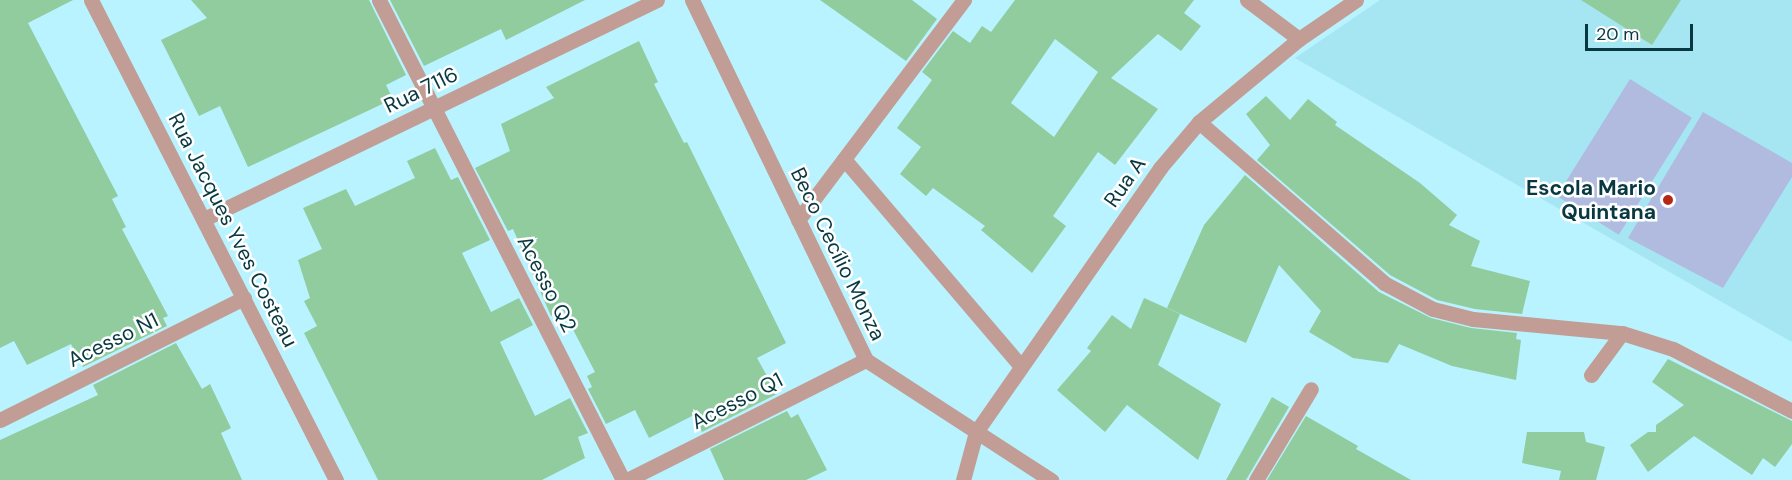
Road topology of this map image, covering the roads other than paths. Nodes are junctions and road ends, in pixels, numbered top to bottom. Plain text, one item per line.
1 (91, 0) edge
2 (379, 0) edge
3 (657, 0) edge
4 (692, 0) edge
5 (964, 0) edge
6 (1247, 0) edge
7 (1356, 0) edge
8 (1299, 39) junction
9 (434, 108) junction
10 (1199, 122) junction
11 (843, 159) junction
12 (204, 219) junction
13 (798, 220) junction
14 (244, 298) junction
15 (1622, 333) junction
16 (866, 360) junction
17 (1021, 366) junction
18 (1591, 375) dead end
19 (1311, 389) dead end
20 (1792, 411) edge
21 (0, 420) edge
22 (976, 432) junction
23 (336, 480) edge
24 (625, 480) edge
25 (963, 480) edge
26 (1051, 480) edge
27 (1256, 480) edge

1 - 12 street, Rua Jacques Yves Costeau
2 - 9 street, Acesso Q2
3 - 9 street, Rua 7116
4 - 13 street, Beco Cecílio Monza
5 - 11 street
6 - 8 street
7 - 8 street, Rua A
8 - 10 street, Rua A
9 - 12 street, Rua 7116
9 - 24 street, Acesso Q2
10 - 15 street
10 - 17 street, Rua A
11 - 13 street
11 - 17 street
12 - 14 street, Rua Jacques Yves Costeau
13 - 16 street, Beco Cecílio Monza
14 - 21 street, Acesso N1
14 - 23 street, Rua Jacques Yves Costeau
15 - 18 street
15 - 20 street
16 - 22 street, Beco Cecílio Monza
16 - 24 street, Acesso Q1
17 - 22 street, Rua A
19 - 27 street
22 - 25 street, Rua A
22 - 26 street, Beco Cecílio Monza

